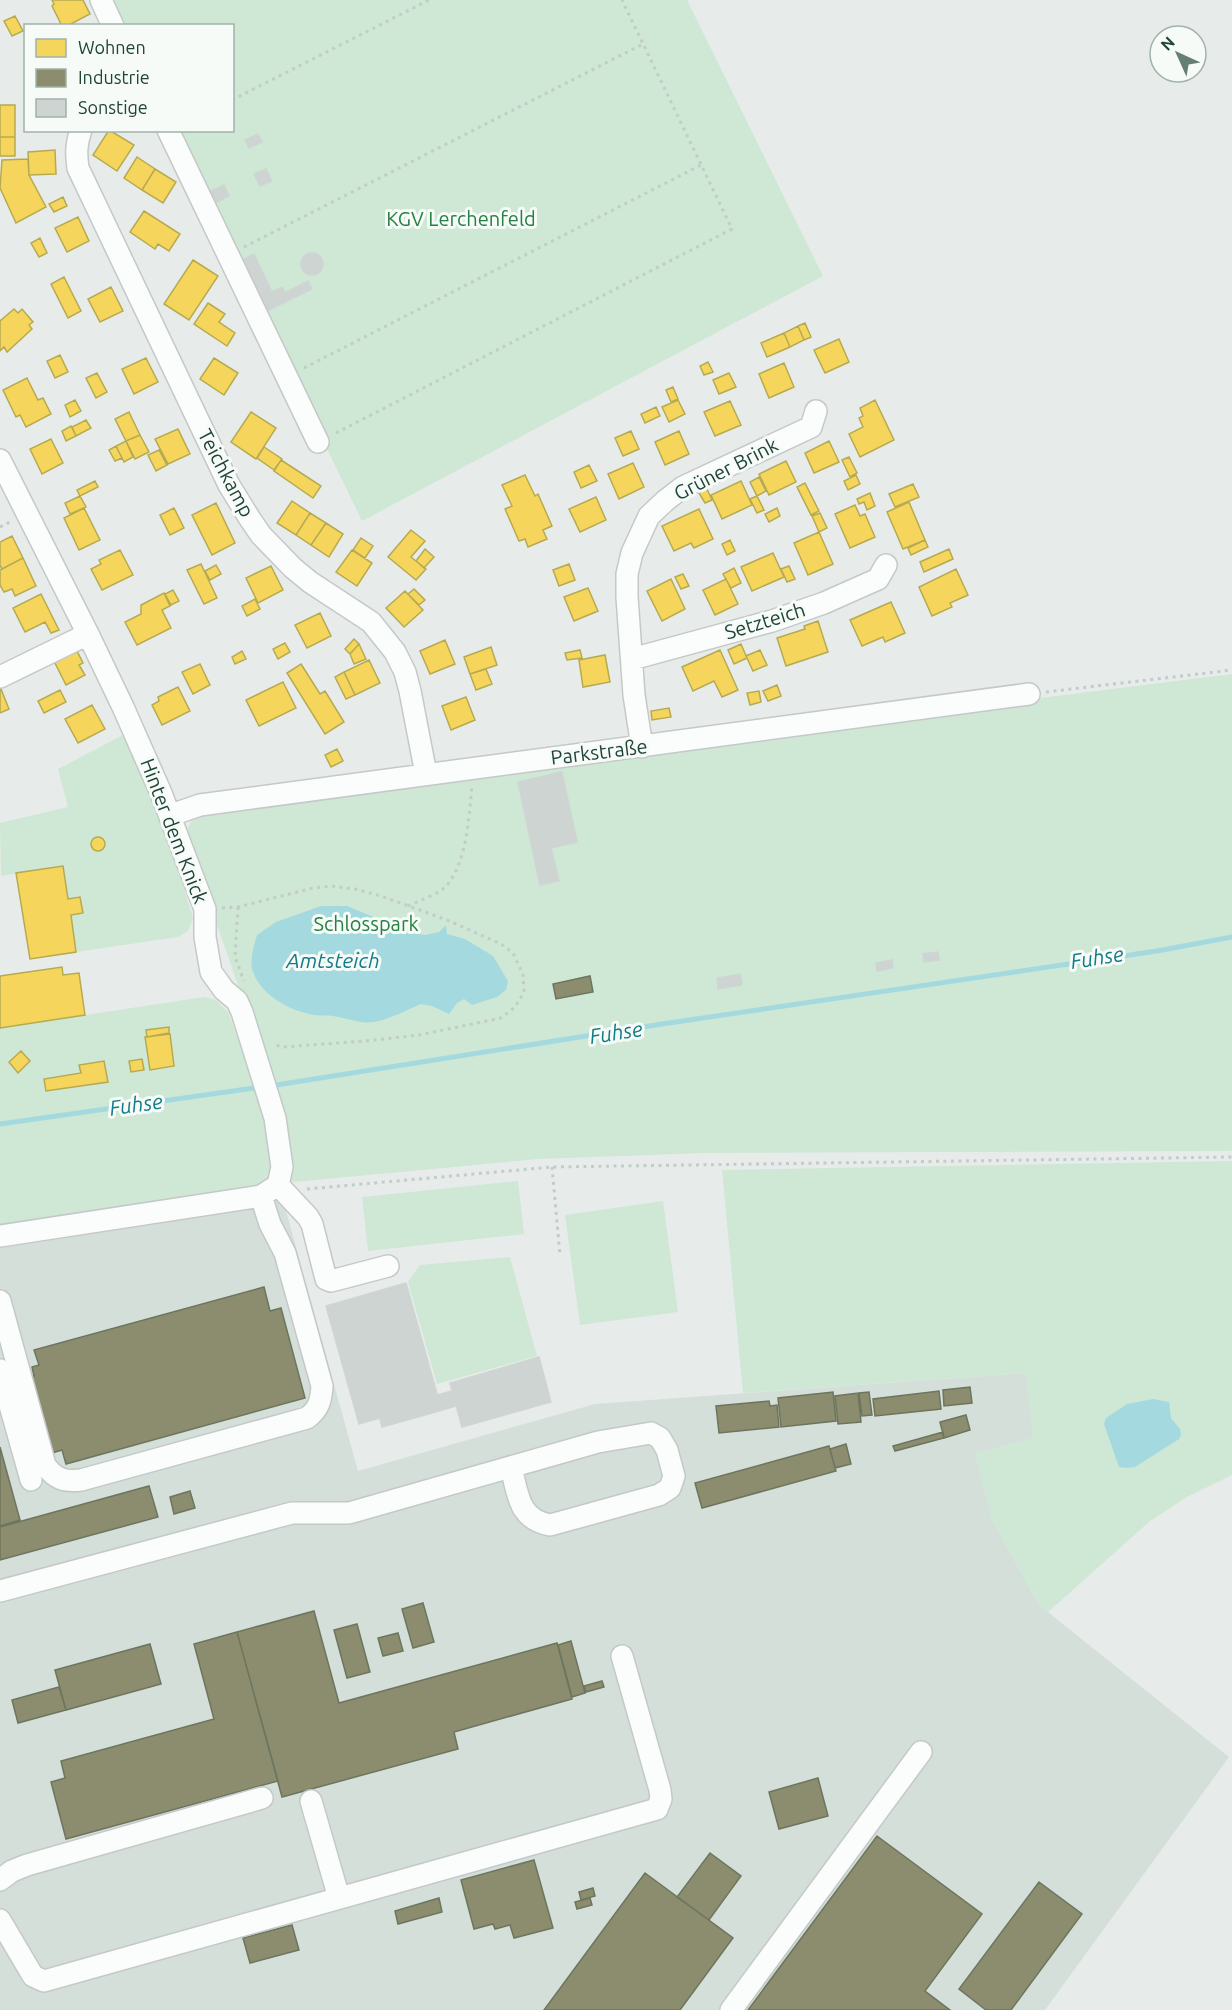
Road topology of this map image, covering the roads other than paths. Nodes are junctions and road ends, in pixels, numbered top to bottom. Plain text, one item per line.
1 (101, 0) edge
2 (112, 24) edge
3 (80, 132) edge
4 (169, 132) edge
5 (816, 411) dead end
6 (318, 442) road end
7 (0, 460) edge
8 (886, 565) dead end
9 (88, 634) junction
10 (632, 659) junction
11 (0, 676) edge
12 (1029, 694) road end
13 (642, 747) junction
14 (426, 774) junction
15 (171, 815) junction
16 (269, 1191) junction
17 (0, 1236) edge
18 (388, 1266) dead end
19 (0, 1301) edge
20 (0, 1370) edge
21 (511, 1467) junction
22 (31, 1480) dead end
23 (0, 1592) edge
24 (622, 1656) dead end
25 (921, 1752) dead end
26 (262, 1798) dead end
27 (311, 1801) dead end
28 (0, 1880) edge
29 (339, 1898) junction
30 (0, 1920) edge
31 (731, 2010) edge

1 - 2 street
3 - 14 street, Teichkamp
4 - 6 street
5 - 10 street, Grüner Brink
7 - 9 street, Hinter dem Knick
8 - 10 street, Setzteich
9 - 11 street
9 - 15 street, Hinter dem Knick
10 - 13 street, Grüner Brink
12 - 13 street, Parkstraße
13 - 14 street, Parkstraße
14 - 15 street, Parkstraße
15 - 16 street, Hinter dem Knick
16 - 17 street
16 - 18 street
16 - 19 street
20 - 22 street
21 - 21 street
21 - 23 street
24 - 29 street
25 - 31 street
26 - 28 street
27 - 29 street
29 - 30 street

